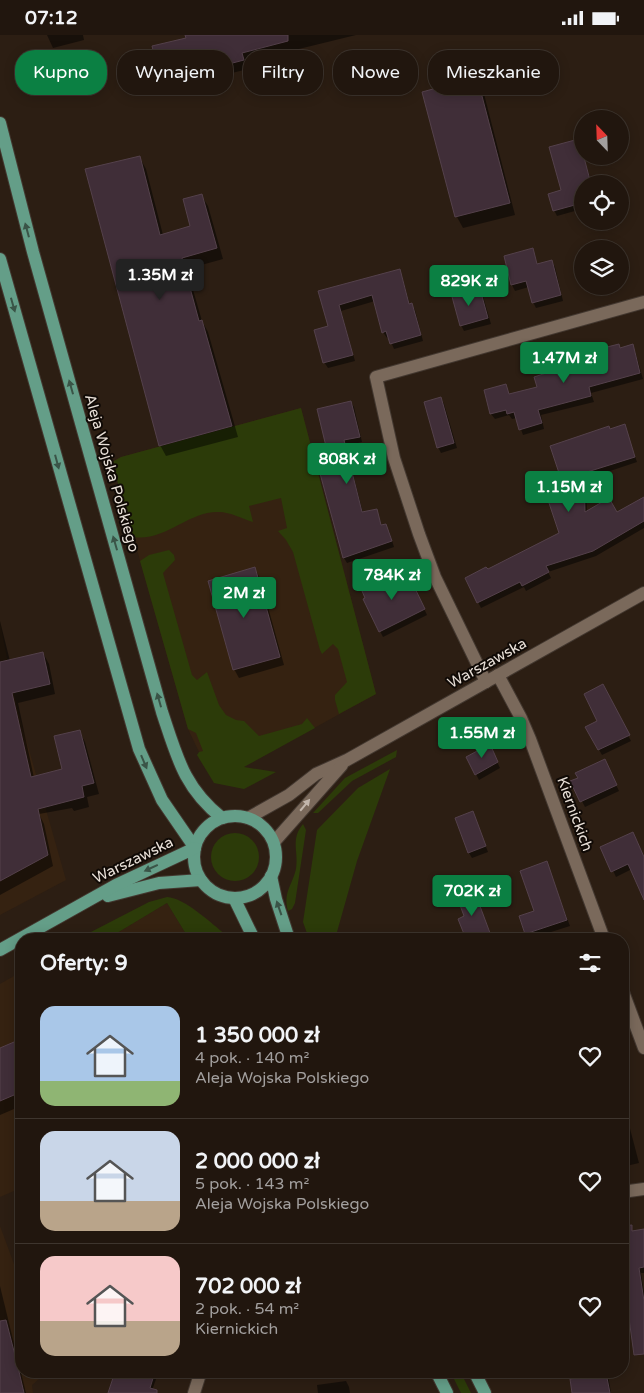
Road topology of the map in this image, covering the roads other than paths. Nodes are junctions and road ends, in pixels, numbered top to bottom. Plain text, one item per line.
1 (0, 123) edge
2 (0, 259) edge
3 (644, 302) edge
4 (644, 593) edge
5 (498, 675) junction
6 (486, 682) junction
7 (347, 760) junction
8 (222, 818) junction
9 (248, 818) junction
10 (274, 842) junction
11 (195, 848) junction
12 (271, 876) junction
13 (201, 880) junction
14 (234, 898) junction
15 (86, 902) junction
16 (30, 933) edge
17 (251, 933) edge
18 (287, 933) edge
19 (602, 933) edge
20 (15, 942) edge
21 (0, 950) edge
22 (629, 1008) edge
23 (644, 1048) edge
24 (644, 1189) edge
25 (629, 1191) edge
26 (199, 1378) edge
27 (440, 1378) edge
28 (478, 1378) edge
29 (194, 1393) edge
30 (447, 1393) edge
31 (485, 1393) edge

8 -> 1 main road, Aleja Wojska Polskiego
2 -> 11 main road
3 - 6 street
4 - 5 street, Warszawska
5 - 6 street, Warszawska
5 - 19 street, Kiernickich
6 - 7 street, Warszawska
7 - 9 street, Warszawska
10 -> 7 street, Warszawska
8 - 9 main road
8 - 11 main road
9 - 10 main road
10 - 12 main road
11 - 13 main road
11 -> 15 main road, Warszawska
12 - 14 main road
18 -> 12 main road
13 - 14 main road
13 - 15 main road, Warszawska
14 - 17 main road
15 - 16 main road, Warszawska
20 - 21 main road, Warszawska
22 - 23 street
24 - 25 street
26 - 29 street
27 - 30 main road
28 - 31 main road

